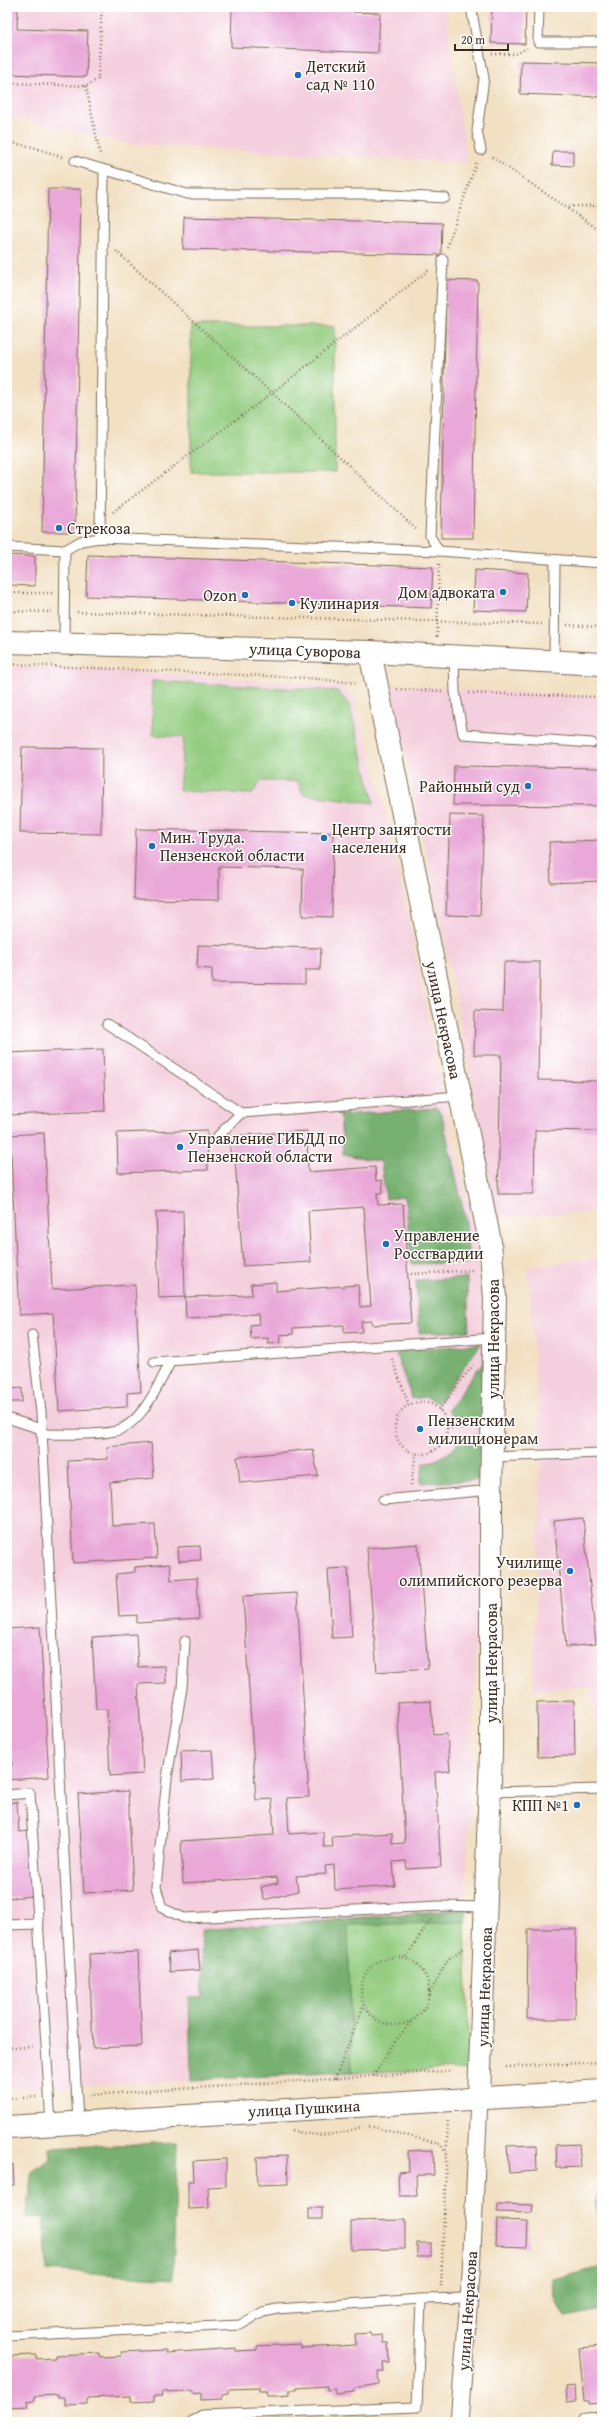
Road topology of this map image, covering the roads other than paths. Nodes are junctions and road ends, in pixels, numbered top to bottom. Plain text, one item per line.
1 (471, 7) edge
2 (539, 7) edge
3 (602, 42) edge
4 (481, 150) road end
5 (75, 161) road end
6 (104, 171) junction
7 (445, 198) dead end
8 (443, 258) road end
9 (100, 538) junction
10 (7, 547) edge
11 (65, 550) junction
12 (439, 551) junction
13 (555, 561) junction
14 (602, 563) edge
15 (7, 642) edge
16 (64, 643) junction
17 (370, 652) junction
18 (445, 656) junction
19 (554, 661) junction
20 (602, 664) edge
21 (592, 743) dead end
22 (107, 1024) dead end
23 (459, 1096) junction
24 (241, 1113) junction
25 (218, 1136) dead end
26 (32, 1335) dead end
27 (494, 1338) junction
28 (171, 1361) junction
29 (154, 1362) dead end
30 (7, 1418) edge
31 (41, 1432) junction
32 (602, 1453) edge
33 (491, 1457) junction
34 (491, 1490) junction
35 (383, 1500) dead end
36 (185, 1641) dead end
37 (602, 1790) edge
38 (490, 1792) junction
39 (7, 1794) edge
40 (486, 1907) junction
41 (39, 1924) junction
42 (7, 1925) edge
43 (602, 2091) edge
44 (479, 2098) junction
45 (78, 2122) junction
46 (51, 2124) junction
47 (7, 2127) edge
48 (469, 2298) junction
49 (421, 2299) junction
50 (7, 2336) edge
51 (602, 2421) edge
52 (191, 2422) edge
53 (459, 2422) edge
54 (587, 2422) edge

1 - 4 lane
2 - 3 lane
5 - 6 lane
6 - 7 lane
6 - 9 lane
8 - 12 lane
9 - 11 lane
9 - 12 lane
10 - 11 lane
11 - 16 lane
12 - 13 lane
13 - 14 lane
13 - 19 lane
15 - 16 main road, улица Суворова
16 - 17 main road, улица Суворова
17 - 18 main road, улица Суворова
17 - 23 main road, улица Некрасова
18 - 19 main road, улица Суворова
18 - 21 lane
19 - 20 main road, улица Суворова
22 - 24 lane
23 - 24 lane
23 - 27 main road, улица Некрасова
24 - 25 lane
26 - 31 lane
27 - 28 lane
27 - 33 main road, улица Некрасова
28 - 29 lane
28 - 31 lane
30 - 31 lane
31 - 45 lane
32 - 33 lane
33 - 34 main road, улица Некрасова
34 - 35 lane
34 - 38 main road, улица Некрасова
36 - 40 lane
37 - 38 lane
38 - 40 main road, улица Некрасова
39 - 41 lane
40 - 44 main road, улица Некрасова
41 - 42 lane
41 - 46 lane
43 - 44 main road, улица Пушкина
44 - 45 main road, улица Пушкина
44 - 48 street, улица Некрасова
45 - 46 main road, улица Пушкина
46 - 47 main road, улица Пушкина
48 - 49 lane
48 - 53 street, улица Некрасова
49 - 50 lane
49 - 52 lane
51 - 54 street

